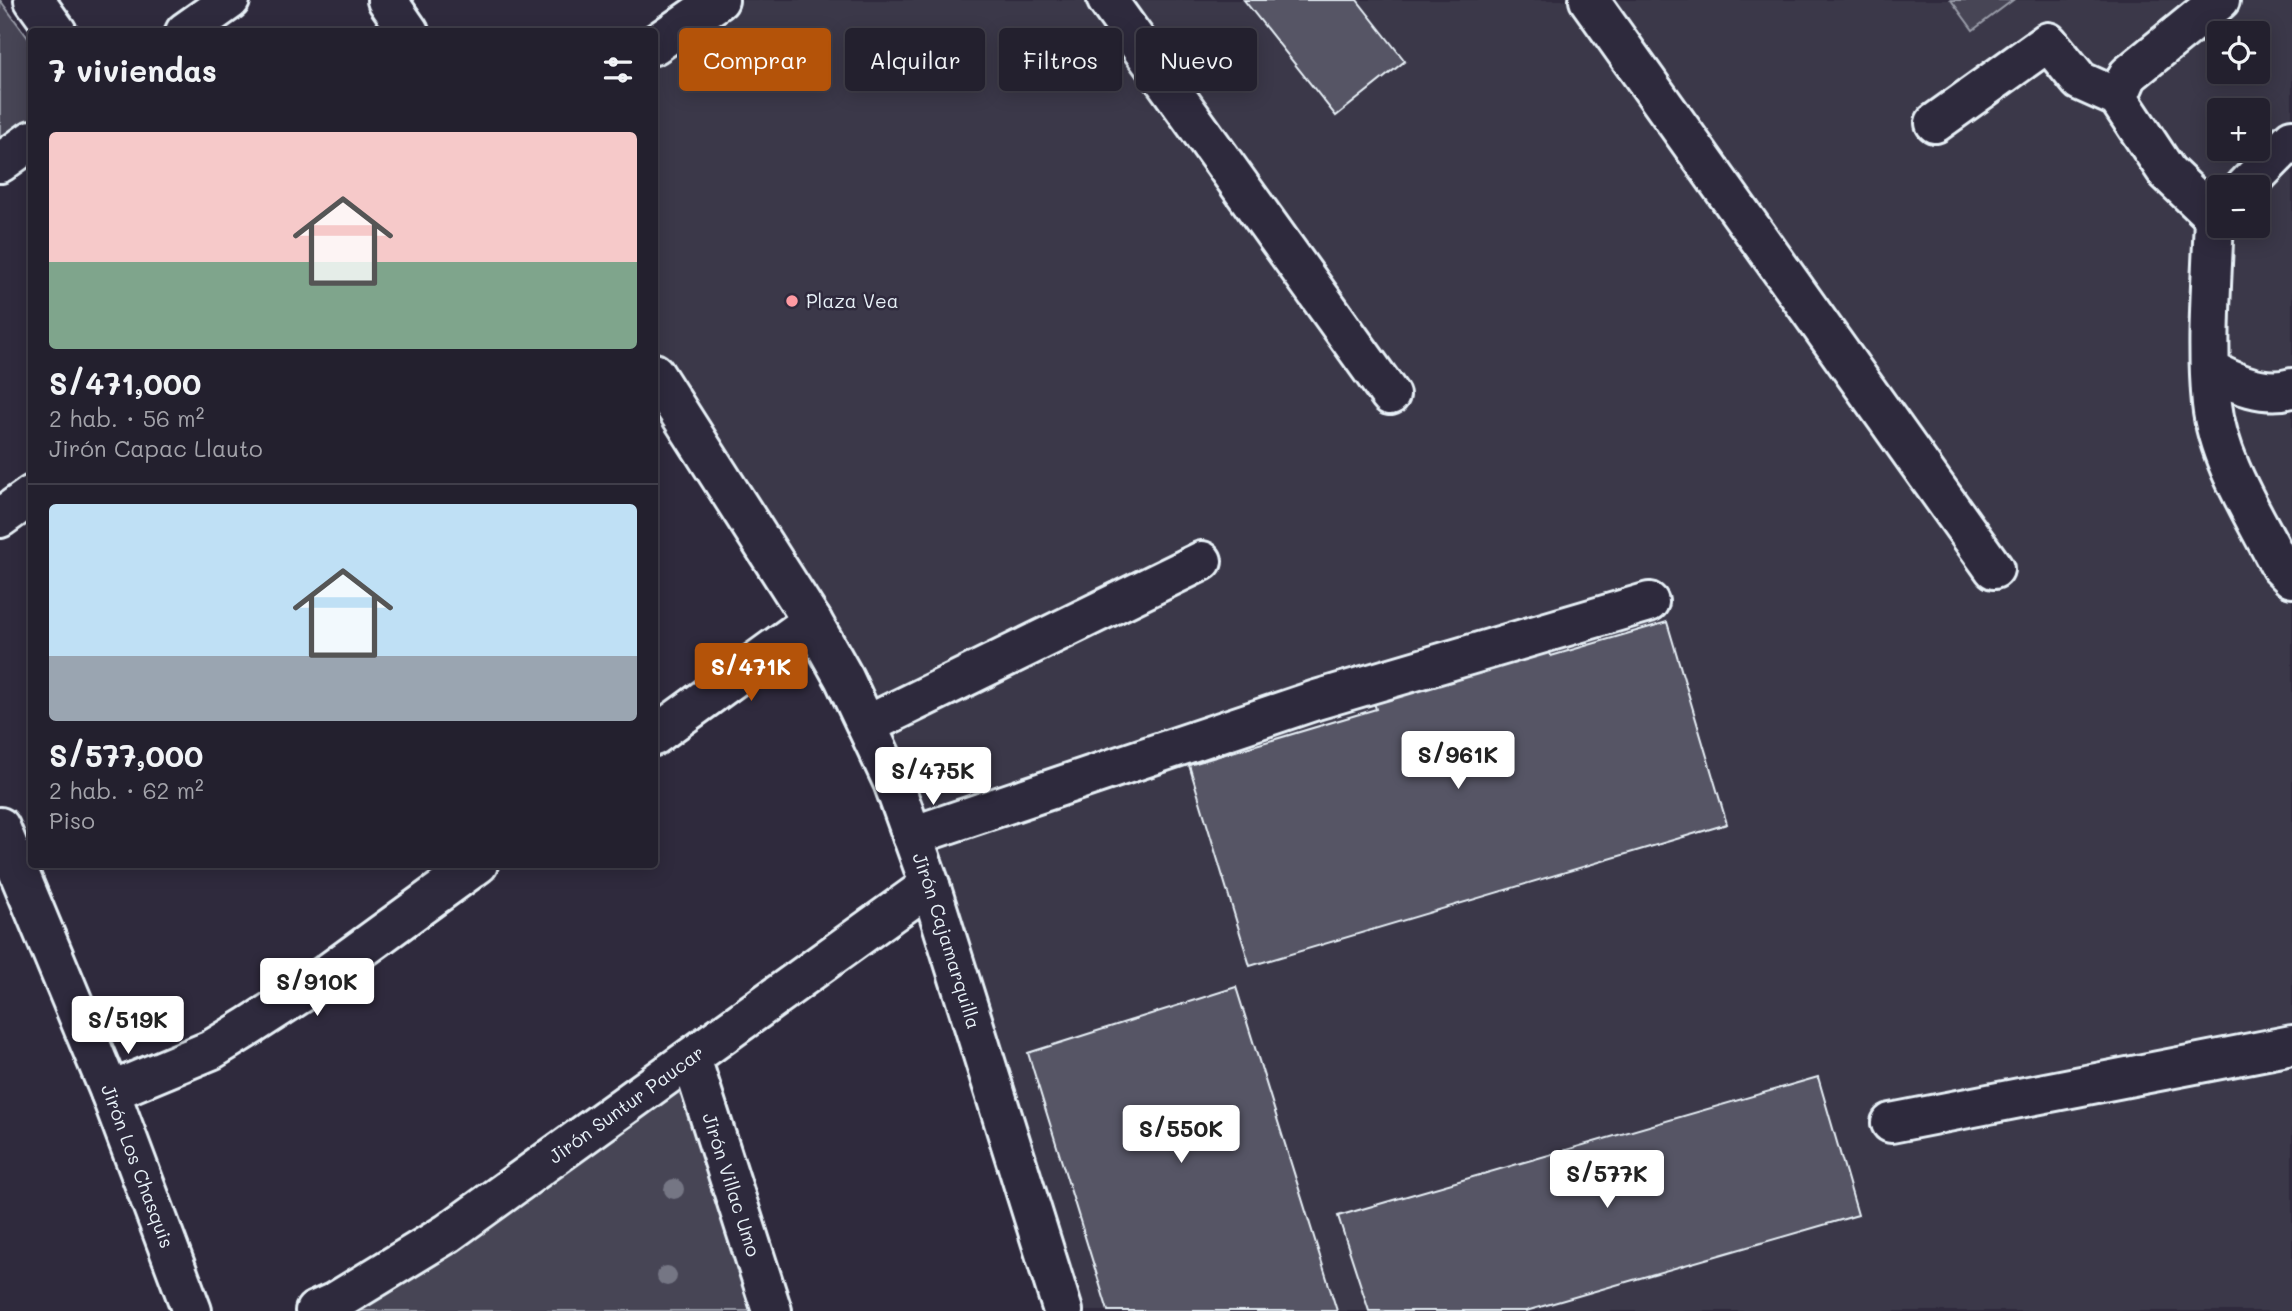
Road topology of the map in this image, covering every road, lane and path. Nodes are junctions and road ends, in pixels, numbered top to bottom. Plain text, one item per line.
1 (34, 0) edge
2 (230, 0) edge
3 (387, 0) edge
4 (719, 0) edge
5 (1107, 0) edge
6 (1589, 0) edge
7 (2220, 0) edge
8 (54, 28) edge
9 (191, 28) edge
10 (406, 28) edge
11 (658, 42) edge
12 (2118, 98) junction
13 (1934, 123) dead end
14 (2292, 139) edge
15 (28, 143) edge
16 (0, 163) edge
17 (2268, 175) edge
18 (2207, 206) edge
19 (2216, 238) edge
20 (2211, 371) junction
21 (658, 384) edge
22 (2292, 388) edge
23 (1390, 395) dead end
24 (28, 498) edge
25 (0, 518) edge
26 (1202, 561) dead end
27 (1994, 569) dead end
28 (2292, 578) edge
29 (1648, 602) dead end
30 (812, 621) junction
31 (867, 725) junction
32 (658, 733) edge
33 (912, 836) junction
34 (11, 847) edge
35 (473, 868) edge
36 (930, 885) junction
37 (2292, 1045) edge
38 (691, 1059) junction
39 (110, 1092) junction
40 (1891, 1123) dead end
41 (192, 1311) edge
42 (315, 1311) edge
43 (772, 1311) edge
44 (1063, 1311) edge

1 - 8 street
2 - 9 street
3 - 10 street
4 - 11 street
5 - 23 street
6 - 27 street
7 - 12 street
12 - 13 street
12 - 18 street
14 - 17 street
15 - 16 street
19 - 20 street
20 - 22 street
20 - 28 street
21 - 30 street, Jirón Cajamarquilla
24 - 25 street
26 - 31 street
29 - 33 street
30 - 31 street, Jirón Cajamarquilla
30 - 32 street
31 - 33 street, Jirón Cajamarquilla
33 - 36 street, Jirón Cajamarquilla
34 - 39 street, Jirón Los Chasquis
35 - 39 street
36 - 38 street, Jirón Suntur Paucar
36 - 44 street, Jirón Cajamarquilla
37 - 40 street
38 - 42 street, Jirón Suntur Paucar
38 - 43 street, Jirón Villac Umo
39 - 41 street, Jirón Los Chasquis

